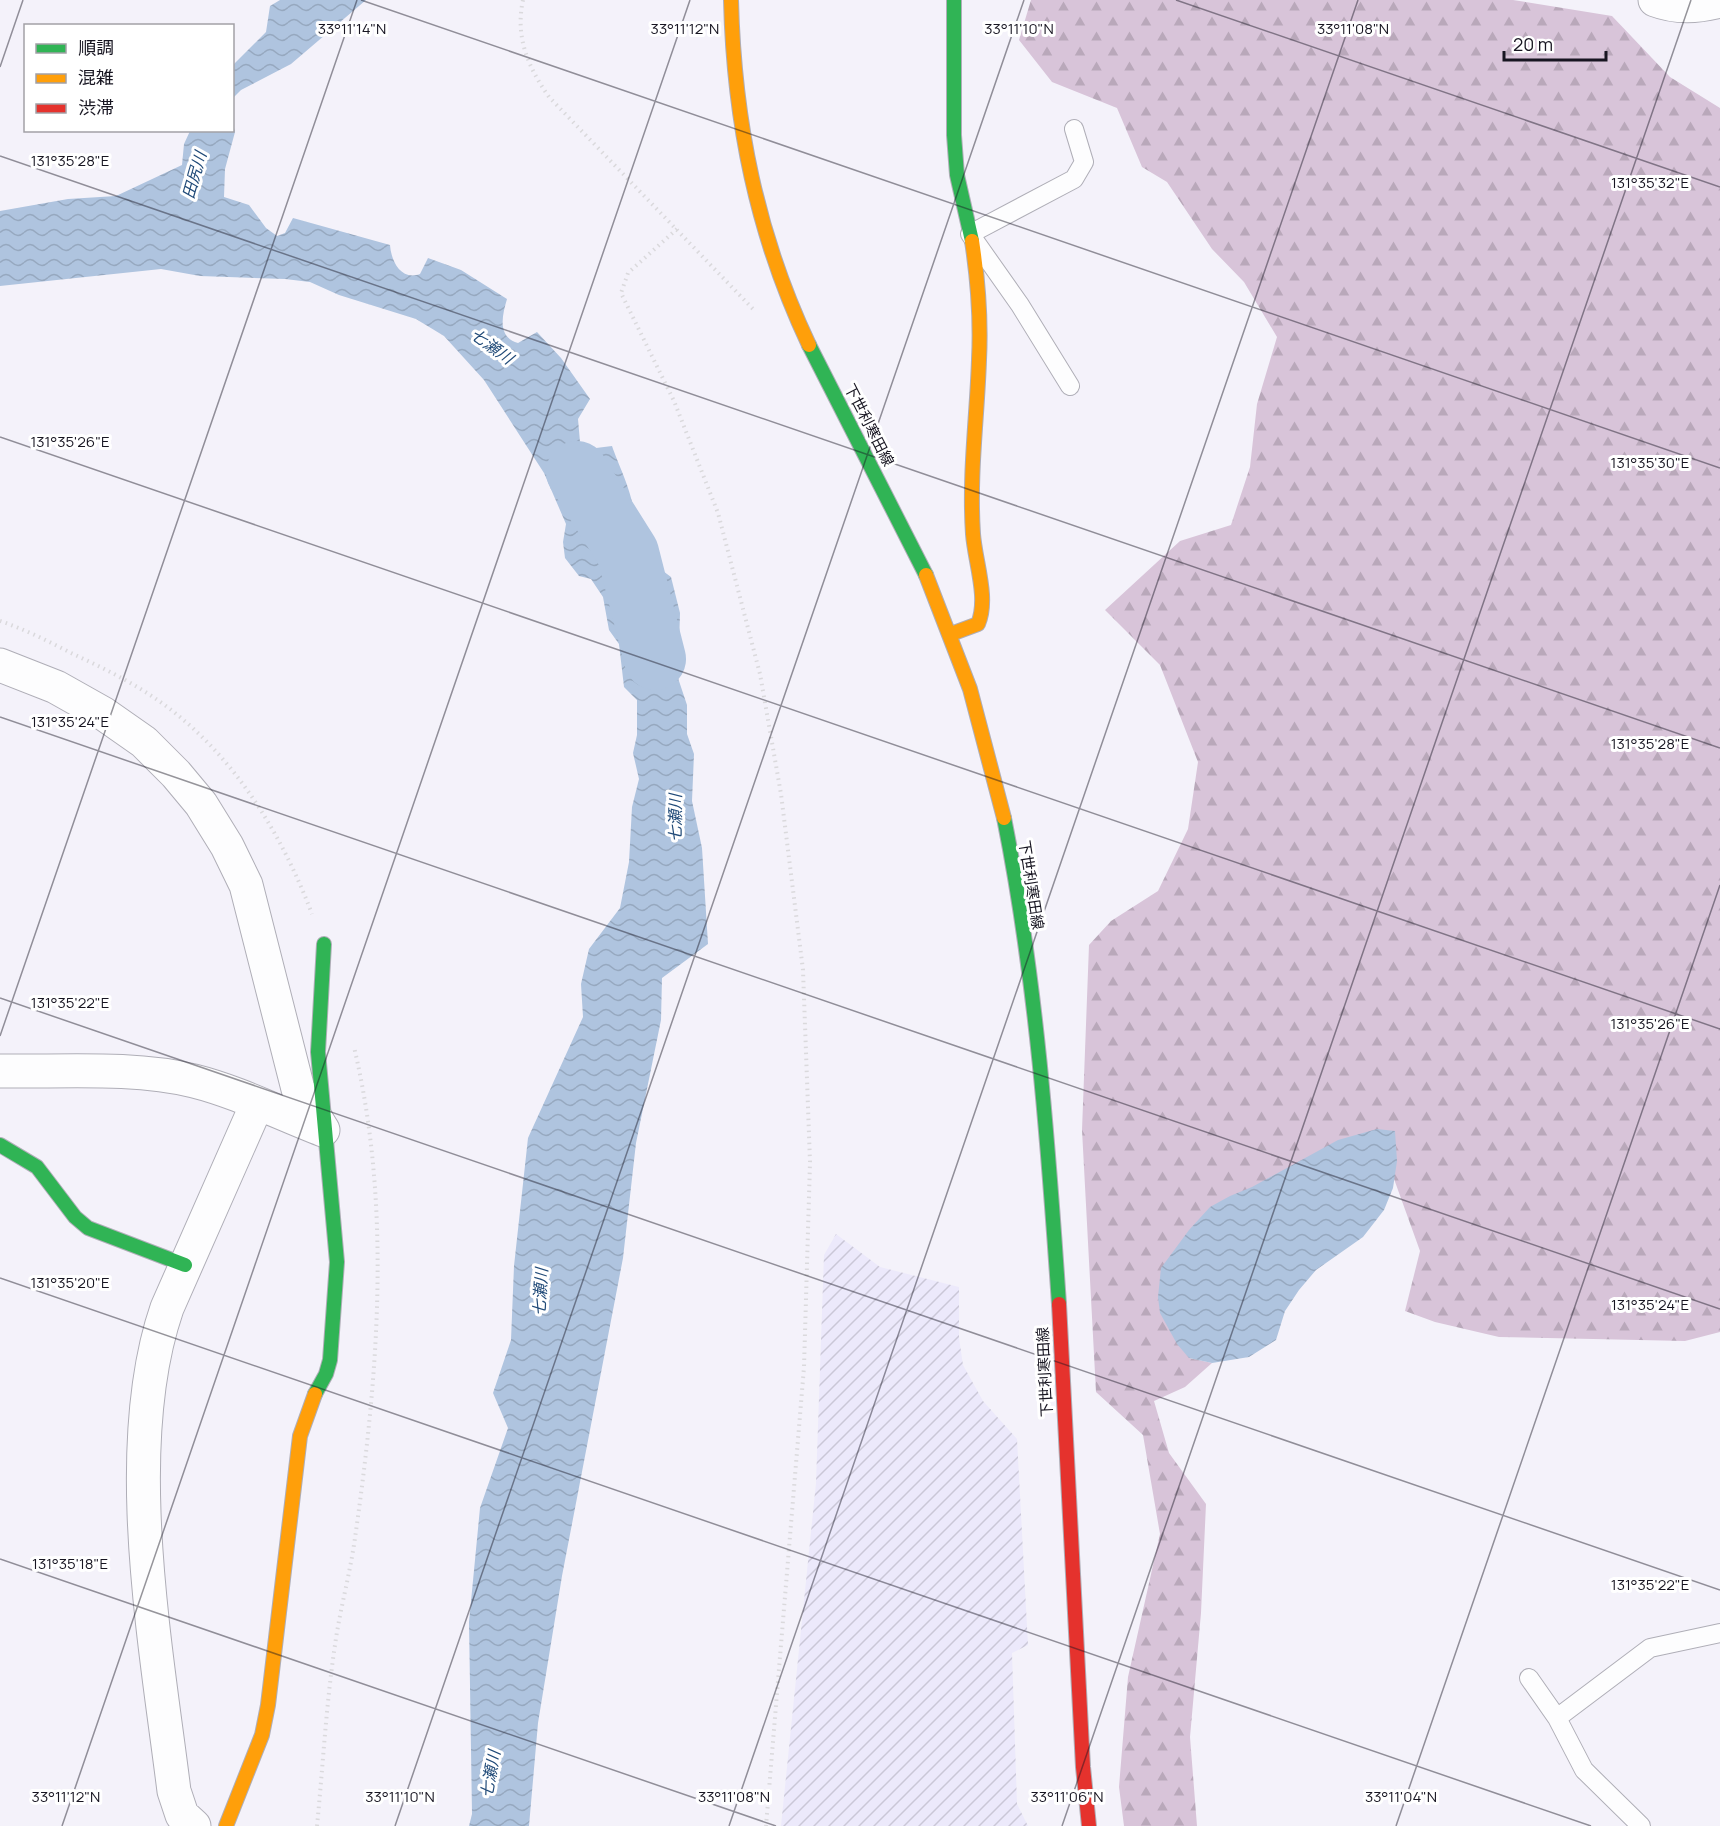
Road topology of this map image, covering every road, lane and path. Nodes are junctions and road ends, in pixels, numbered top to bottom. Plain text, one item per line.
1 (523, 0) edge
2 (731, 0) edge
3 (954, 0) edge
4 (1655, 0) edge
5 (1720, 1) edge
6 (1074, 129) dead end
7 (677, 229) junction
8 (970, 234) junction
9 (755, 311) dead end
10 (1070, 386) dead end
11 (951, 634) junction
12 (0, 665) edge
13 (324, 944) dead end
14 (0, 1071) edge
15 (257, 1104) junction
16 (323, 1130) junction
17 (0, 1145) edge
18 (185, 1265) junction
19 (1720, 1633) edge
20 (1529, 1678) dead end
21 (1557, 1718) junction
22 (194, 1826) edge
23 (226, 1826) edge
24 (766, 1826) edge
25 (1089, 1826) edge
26 (1641, 1826) edge

1 - 7 path
2 - 11 main road, 下世利寒田線
3 - 8 main road
4 - 5 street
6 - 8 lane
7 - 9 path
7 - 24 path
8 - 10 lane
8 - 11 main road
11 - 25 main road, 下世利寒田線
12 - 16 street
13 - 16 main road
14 - 15 street
15 - 16 street
15 - 18 street
16 - 23 main road
17 - 18 main road
18 - 22 street
19 - 21 lane
20 - 21 lane
21 - 26 lane

